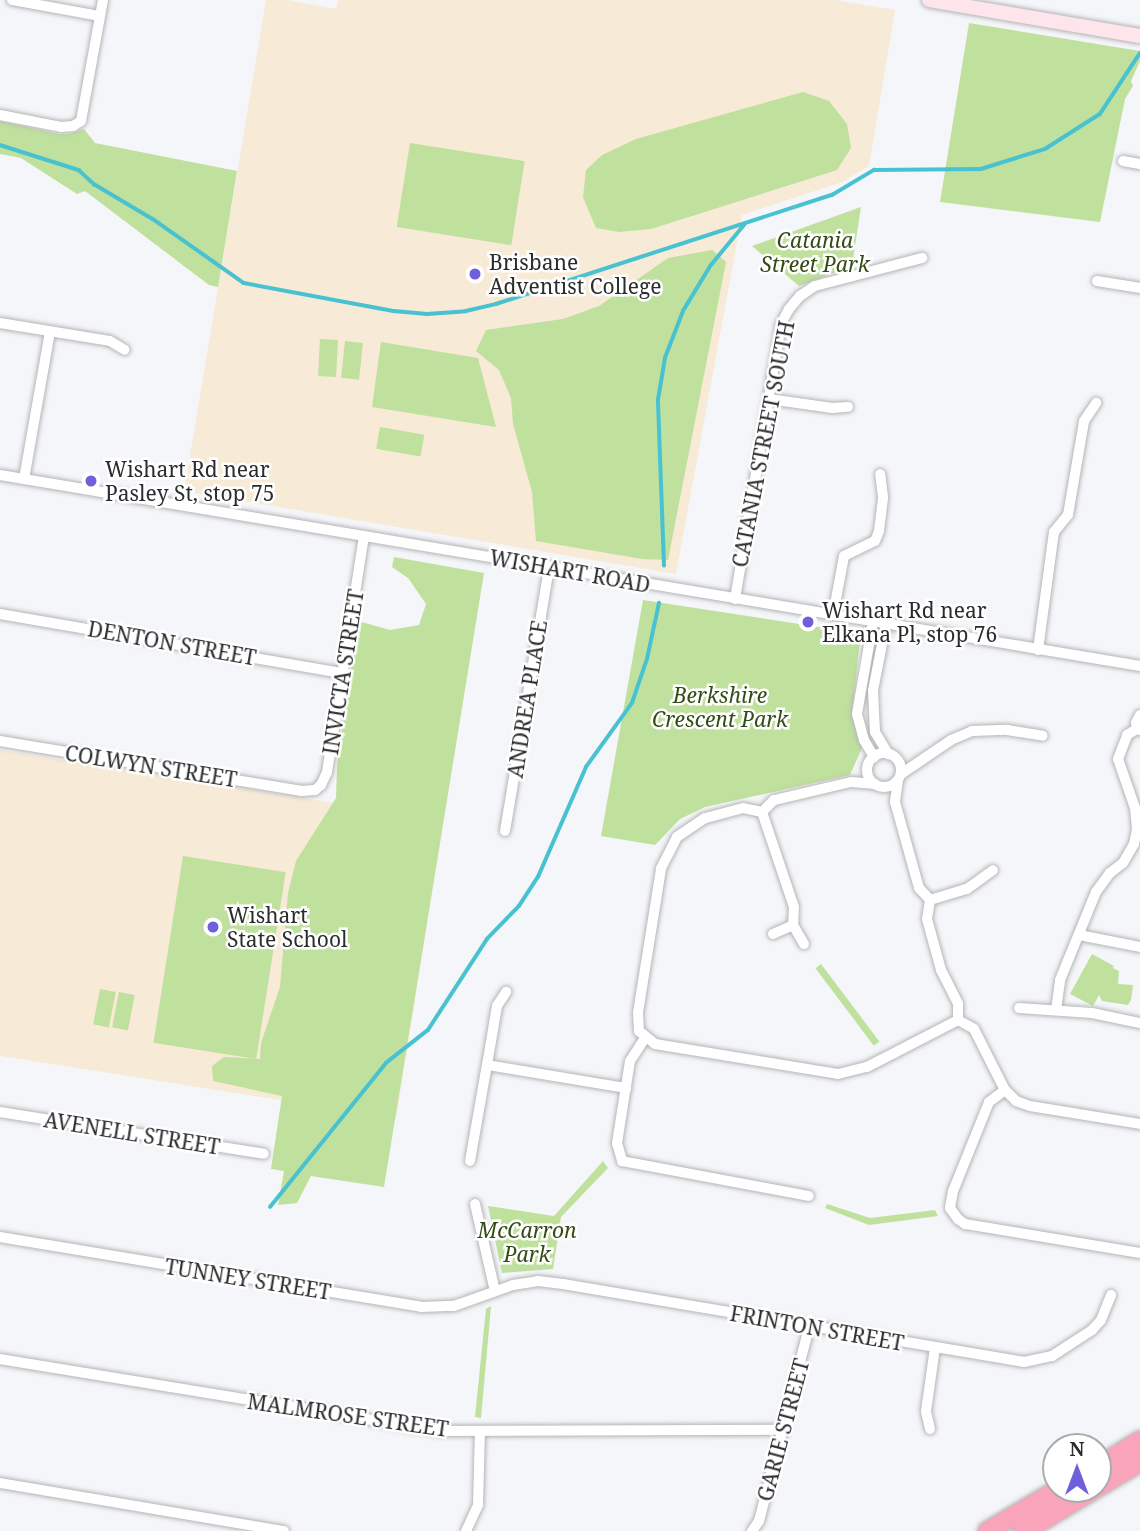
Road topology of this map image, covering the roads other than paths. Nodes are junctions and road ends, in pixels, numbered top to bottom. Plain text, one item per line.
1 (12, 0) edge
2 (103, 0) edge
3 (929, 0) edge
4 (100, 16) junction
5 (1140, 36) edge
6 (0, 115) edge
7 (1123, 161) dead end
8 (1140, 164) edge
9 (922, 258) dead end
10 (1097, 281) dead end
11 (1140, 288) edge
12 (0, 323) edge
13 (50, 331) junction
14 (125, 350) dead end
15 (769, 398) junction
16 (1096, 403) dead end
17 (848, 407) dead end
18 (880, 474) dead end
19 (0, 475) edge
20 (24, 479) junction
21 (364, 536) junction
22 (549, 567) junction
23 (735, 599) junction
24 (0, 614) edge
25 (833, 615) junction
26 (873, 622) junction
27 (886, 624) junction
28 (1038, 650) junction
29 (1140, 666) edge
30 (343, 673) junction
31 (1140, 715) edge
32 (1139, 729) edge
33 (1043, 736) dead end
34 (0, 741) edge
35 (893, 756) junction
36 (874, 757) junction
37 (919, 760) junction
38 (867, 768) junction
39 (899, 777) junction
40 (851, 782) junction
41 (879, 785) junction
42 (302, 791) joint
43 (1137, 800) edge
44 (895, 802) junction
45 (762, 812) junction
46 (506, 831) dead end
47 (1129, 853) junction
48 (1140, 859) edge
49 (993, 870) dead end
50 (930, 900) junction
51 (793, 925) junction
52 (773, 934) dead end
53 (1079, 935) junction
54 (804, 944) dead end
55 (1140, 947) edge
56 (506, 992) dead end
57 (1019, 1008) dead end
58 (1056, 1010) junction
59 (958, 1020) junction
60 (1140, 1023) edge
61 (645, 1038) junction
62 (487, 1065) junction
63 (626, 1088) junction
64 (1005, 1090) junction
65 (0, 1112) edge
66 (1140, 1124) edge
67 (264, 1154) dead end
68 (470, 1161) dead end
69 (809, 1196) dead end
70 (475, 1203) dead end
71 (0, 1237) edge
72 (1140, 1253) edge
73 (495, 1291) junction
74 (1111, 1295) dead end
75 (809, 1327) junction
76 (935, 1348) junction
77 (0, 1359) edge
78 (930, 1429) dead end
79 (783, 1430) junction
80 (480, 1431) junction
81 (1140, 1440) edge
82 (1112, 1457) edge
83 (1140, 1461) edge
84 (1112, 1478) edge
85 (0, 1483) edge
86 (1042, 1498) edge
87 (1070, 1503) edge
88 (284, 1531) edge
89 (466, 1531) edge
90 (752, 1531) edge
91 (987, 1531) edge
92 (1023, 1531) edge

1 - 4 street
2 - 4 street
3 - 5 main road
4 - 6 street
7 - 8 street
9 - 15 street, CATANIA STREET SOUTH
10 - 11 street
12 - 13 street
13 - 14 street
13 - 20 street
15 - 17 street
15 - 23 street, CATANIA STREET SOUTH
16 - 28 street
18 - 25 street
19 - 20 street, WISHART ROAD
20 - 21 street, WISHART ROAD
21 - 22 street, WISHART ROAD
21 - 30 street, INVICTA STREET
22 - 23 street, WISHART ROAD
22 - 46 street, ANDREA PLACE
23 - 25 street, WISHART ROAD
24 - 30 street, DENTON STREET
25 - 26 street, WISHART ROAD
26 - 27 street, WISHART ROAD
26 - 36 street
27 - 28 street, WISHART ROAD
27 - 35 street
28 - 29 street, WISHART ROAD
30 - 42 street, INVICTA STREET
31 - 32 street
32 - 43 street
33 - 37 street
34 - 42 street, COLWYN STREET
35 - 36 street
35 - 37 street
35 - 39 street
36 - 38 street
37 - 39 street
38 - 40 street
38 - 41 street
39 - 41 street
39 - 44 street
40 - 41 street
40 - 45 street
41 - 44 street
43 - 47 street
44 - 50 street
45 - 51 street
45 - 61 street
47 - 48 street
47 - 53 street
49 - 50 street
50 - 59 street
51 - 52 street
51 - 54 street
53 - 55 street
53 - 58 street
56 - 62 street
57 - 58 street
58 - 60 street
59 - 61 street
59 - 64 street
61 - 63 street
62 - 63 street
62 - 68 street
63 - 69 street
64 - 66 street
64 - 72 street
65 - 67 street, AVENELL STREET
70 - 73 street
71 - 73 street, TUNNEY STREET
73 - 75 street, FRINTON STREET
74 - 76 street, FRINTON STREET
75 - 76 street, FRINTON STREET
75 - 79 street, GARIE STREET
76 - 78 street
77 - 80 street, MALMROSE STREET
79 - 80 street, MALMROSE STREET
79 - 90 street, GARIE STREET
80 - 89 street
81 - 82 highway
83 - 84 highway
85 - 88 street
86 - 91 highway
87 - 92 highway

